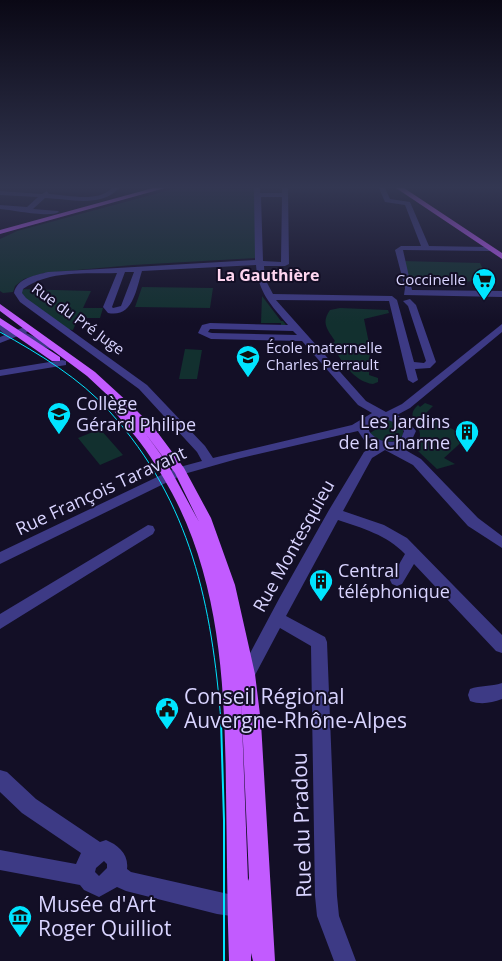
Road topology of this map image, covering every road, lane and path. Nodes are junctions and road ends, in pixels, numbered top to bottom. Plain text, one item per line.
1 (259, 233) edge
2 (285, 233) edge
3 (420, 233) edge
4 (465, 233) edge
5 (473, 233) edge
6 (426, 248) junction
7 (489, 249) junction
8 (502, 252) edge
9 (502, 257) edge
10 (260, 263) junction
11 (139, 269) junction
12 (122, 270) junction
13 (502, 294) edge
14 (270, 297) junction
15 (407, 297) junction
16 (391, 299) junction
17 (0, 307) edge
18 (0, 322) edge
19 (29, 327) junction
20 (502, 327) edge
21 (295, 328) junction
22 (14, 334) junction
23 (304, 338) junction
24 (0, 340) edge
25 (52, 347) junction
26 (62, 363) junction
27 (409, 364) junction
28 (426, 366) junction
29 (0, 373) edge
30 (443, 375) junction
31 (413, 380) dead end
32 (362, 403) junction
33 (406, 406) junction
34 (385, 416) junction
35 (366, 422) junction
36 (406, 425) junction
37 (407, 439) junction
38 (385, 445) junction
39 (417, 462) junction
40 (210, 463) junction
41 (175, 474) junction
42 (334, 513) junction
43 (148, 530) dead end
44 (502, 543) edge
45 (416, 555) junction
46 (0, 558) edge
47 (397, 580) dead end
48 (278, 620) junction
49 (0, 622) edge
50 (502, 646) edge
51 (246, 674) junction
52 (502, 691) edge
53 (476, 695) dead end
54 (0, 780) edge
55 (97, 852) junction
56 (0, 860) edge
57 (116, 873) junction
58 (86, 876) junction
59 (260, 880) junction
60 (238, 906) junction
61 (264, 957) edge
62 (240, 961) edge
63 (345, 961) edge

1 - 10 street
2 - 10 street, Rue du Pré Juge
3 - 6 street
4 - 7 main road
5 - 8 main road
6 - 7 street
6 - 15 street
7 - 9 main road
10 - 11 street, Rue du Pré Juge
10 - 14 street
11 - 12 street, Rue du Pré Juge
11 - 12 street
12 - 40 street, Rue du Pré Juge
13 - 15 street
14 - 16 street
14 - 21 street
15 - 16 street
15 - 28 street
16 - 27 street
17 - 19 main road
18 - 22 street
19 - 22 street
19 - 25 main road
20 - 30 street
21 - 23 street
21 - 23 street
22 - 24 street
22 - 25 street
22 - 26 main road
23 - 32 street
25 - 41 main road
26 - 29 street
26 - 41 main road
27 - 28 street
27 - 31 street
28 - 30 street
30 - 33 street
32 - 34 street
32 - 35 street
33 - 34 street
33 - 36 street
34 - 35 street
34 - 36 street
35 - 38 street
35 - 40 street, Rue François Taravant
36 - 37 street
37 - 38 street
37 - 39 street
38 - 39 street
38 - 42 street, Rue Montesquieu
39 - 44 street
40 - 41 street, Rue François Taravant
41 - 46 street, Rue François Taravant
41 - 51 main road
41 - 60 main road
42 - 45 street
42 - 48 street, Rue Montesquieu
43 - 49 street
45 - 47 street
45 - 50 street
48 - 51 street, Rue Montesquieu
48 - 63 street, Rue du Pradou
51 - 59 main road
52 - 53 street
54 - 55 street
55 - 57 street
55 - 58 street
56 - 58 street
57 - 58 street
57 - 60 street
59 - 60 main road
59 - 61 main road
60 - 61 main road
60 - 62 main road

